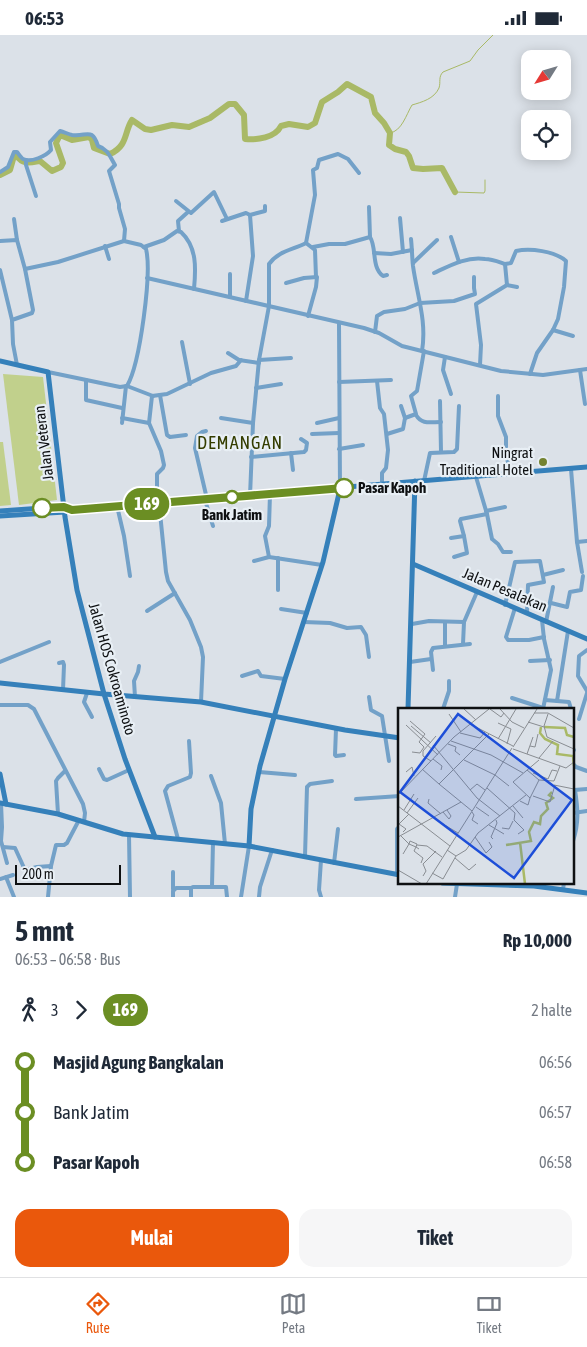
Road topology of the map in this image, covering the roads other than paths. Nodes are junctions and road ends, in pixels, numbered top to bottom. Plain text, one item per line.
1 (26, 162) junction
2 (0, 172) edge
3 (359, 173) dead end
4 (36, 196) dead end
5 (176, 201) dead end
6 (264, 206) dead end
7 (369, 207) dead end
8 (188, 212) junction
9 (250, 215) junction
10 (400, 218) dead end
11 (14, 219) dead end
12 (227, 219) junction
13 (222, 221) dead end
14 (179, 231) junction
15 (370, 237) junction
16 (451, 237) dead end
17 (411, 239) dead end
18 (17, 240) junction
19 (437, 240) dead end
20 (0, 241) edge
21 (124, 241) junction
22 (306, 243) junction
23 (105, 247) junction
24 (144, 247) junction
25 (313, 247) junction
26 (412, 250) junction
27 (403, 252) junction
28 (374, 253) junction
29 (108, 259) dead end
30 (459, 262) junction
31 (413, 263) junction
32 (505, 264) junction
33 (25, 269) junction
34 (0, 270) edge
35 (434, 273) dead end
36 (230, 274) dead end
37 (387, 275) dead end
38 (316, 277) junction
39 (474, 277) dead end
40 (147, 278) junction
41 (286, 283) dead end
42 (507, 285) junction
43 (517, 287) dead end
44 (194, 289) junction
45 (475, 294) junction
46 (230, 297) junction
47 (246, 301) junction
48 (479, 302) junction
49 (420, 303) junction
50 (269, 306) junction
51 (308, 317) junction
52 (12, 320) junction
53 (339, 324) junction
54 (553, 330) junction
55 (375, 332) junction
56 (573, 336) dead end
57 (182, 342) dead end
58 (423, 351) junction
59 (228, 353) dead end
60 (445, 357) junction
61 (291, 358) dead end
62 (241, 360) junction
63 (0, 361) edge
64 (259, 361) junction
65 (17, 365) junction
66 (480, 365) junction
67 (587, 369) edge
68 (580, 370) junction
69 (48, 372) junction
70 (530, 374) junction
71 (86, 380) junction
72 (391, 380) dead end
73 (377, 381) junction
74 (339, 382) junction
75 (190, 384) junction
76 (281, 384) dead end
77 (126, 386) junction
78 (256, 388) junction
79 (450, 394) dead end
80 (160, 395) junction
81 (153, 396) junction
82 (498, 396) dead end
83 (440, 401) dead end
84 (585, 404) dead end
85 (401, 405) dead end
86 (459, 406) dead end
87 (122, 408) junction
88 (416, 415) junction
89 (122, 418) junction
90 (221, 418) dead end
91 (339, 418) junction
92 (405, 418) junction
93 (441, 422) junction
94 (122, 423) dead end
95 (148, 423) junction
96 (253, 423) junction
97 (317, 423) dead end
98 (206, 431) dead end
99 (339, 433) junction
100 (387, 434) junction
101 (186, 435) dead end
102 (312, 435) dead end
103 (301, 439) dead end
104 (363, 445) dead end
105 (339, 449) junction
106 (441, 452) junction
107 (291, 453) junction
108 (251, 457) junction
109 (587, 467) edge
110 (571, 469) junction
111 (293, 470) dead end
112 (510, 474) junction
113 (476, 477) junction
114 (416, 481) junction
115 (424, 481) junction
116 (382, 484) junction
117 (340, 489) junction
118 (270, 494) junction
119 (250, 496) junction
120 (206, 500) junction
121 (158, 503) junction
122 (117, 506) junction
123 (505, 507) dead end
124 (66, 510) junction
125 (0, 511) edge
126 (13, 512) junction
127 (486, 512) junction
128 (0, 516) edge
129 (213, 527) dead end
130 (464, 536) junction
131 (451, 538) dead end
132 (587, 541) edge
133 (577, 542) junction
134 (511, 552) dead end
135 (269, 557) junction
136 (454, 557) dead end
137 (278, 558) junction
138 (254, 561) dead end
139 (413, 563) junction
140 (322, 565) junction
141 (562, 570) dead end
142 (543, 575) junction
143 (130, 576) dead end
144 (553, 587) dead end
145 (278, 590) dead end
146 (477, 592) junction
147 (175, 593) junction
148 (551, 603) junction
149 (505, 605) junction
150 (515, 608) junction
151 (281, 609) dead end
152 (147, 611) dead end
153 (307, 613) junction
154 (527, 613) junction
155 (544, 621) junction
156 (304, 622) junction
157 (464, 622) junction
158 (445, 623) junction
159 (412, 624) junction
160 (568, 631) junction
161 (544, 637) junction
162 (587, 639) edge
163 (49, 642) dead end
164 (463, 644) junction
165 (470, 644) dead end
166 (446, 646) junction
167 (587, 650) edge
168 (369, 657) dead end
169 (431, 659) junction
170 (550, 659) junction
171 (530, 661) dead end
172 (0, 662) edge
173 (410, 662) junction
174 (59, 663) dead end
175 (139, 666) dead end
176 (433, 670) dead end
177 (242, 676) dead end
178 (285, 679) junction
179 (449, 681) dead end
180 (0, 683) edge
181 (63, 690) junction
182 (587, 692) edge
183 (87, 693) junction
184 (104, 694) junction
185 (135, 697) junction
186 (369, 697) dead end
187 (512, 699) dead end
188 (545, 700) junction
189 (557, 701) junction
190 (201, 702) junction
191 (0, 705) edge
192 (408, 708) edge
193 (444, 708) edge
194 (540, 708) edge
195 (543, 708) edge
196 (571, 708) edge
197 (92, 717) dead end
198 (275, 717) junction
199 (579, 719) dead end
200 (336, 729) junction
201 (384, 735) junction
202 (398, 738) edge
203 (189, 741) dead end
204 (344, 755) dead end
205 (389, 761) dead end
206 (574, 765) edge
207 (99, 769) dead end
208 (129, 770) junction
209 (66, 771) junction
210 (587, 771) edge
211 (259, 772) junction
212 (0, 774) edge
213 (211, 775) dead end
214 (295, 775) dead end
215 (332, 781) dead end
216 (587, 789) edge
217 (574, 790) edge
218 (398, 796) edge
219 (356, 799) dead end
220 (2, 803) edge
221 (578, 811) junction
222 (587, 811) edge
223 (574, 813) edge
224 (58, 814) junction
225 (82, 821) junction
226 (398, 828) edge
227 (151, 829) junction
228 (338, 829) dead end
229 (129, 835) junction
230 (148, 836) junction
231 (155, 837) junction
232 (574, 838) edge
233 (178, 839) junction
234 (214, 842) junction
235 (225, 844) junction
236 (249, 846) junction
237 (2, 847) junction
238 (272, 850) junction
239 (305, 856) junction
240 (321, 860) junction
241 (7, 863) dead end
242 (334, 863) junction
243 (50, 866) junction
244 (173, 872) dead end
245 (14, 875) dead end
246 (398, 875) edge
247 (6, 877) junction
248 (0, 879) edge
249 (457, 884) edge
250 (482, 884) edge
251 (508, 884) edge
252 (212, 886) junction
253 (564, 886) edge
254 (191, 888) junction
255 (174, 889) junction
256 (587, 893) edge
257 (14, 897) edge
258 (48, 897) edge
259 (130, 897) edge
260 (173, 897) edge
261 (191, 897) edge
262 (227, 897) edge
263 (241, 897) edge
264 (259, 897) edge
265 (321, 897) edge
266 (455, 897) edge

1 - 2 street
1 - 4 street
1 - 21 street
3 - 22 street
5 - 8 street
6 - 9 street
7 - 15 street
8 - 12 street
8 - 14 street
9 - 12 street
9 - 47 street
10 - 27 street
11 - 18 street
12 - 13 street
14 - 24 street
14 - 44 street
15 - 25 street
15 - 28 street
16 - 30 street
17 - 26 street
18 - 20 street
18 - 33 street
19 - 31 street
21 - 23 street
21 - 24 street
22 - 25 street
22 - 50 street
23 - 29 street
23 - 33 street
24 - 40 street
25 - 38 street
26 - 27 street
26 - 31 street
27 - 28 street
28 - 37 street
30 - 32 street
30 - 35 street
31 - 49 street
32 - 42 street
32 - 54 street
33 - 52 street
34 - 52 street
36 - 46 street
38 - 41 street
38 - 51 street
39 - 45 street
40 - 44 street
40 - 77 street
42 - 43 street
42 - 48 street
44 - 46 street
45 - 48 street
45 - 49 street
46 - 47 street
47 - 50 street
48 - 66 street
49 - 55 street
49 - 58 street
50 - 51 street
50 - 64 street
51 - 53 street
52 - 65 street
53 - 55 street
53 - 74 street
54 - 56 street
54 - 70 street
55 - 58 street
57 - 75 street
58 - 60 street
58 - 88 street
59 - 62 street
60 - 66 street
60 - 79 street
61 - 64 street
62 - 64 street
62 - 75 street
63 - 65 street
64 - 78 street
65 - 69 street
66 - 70 street
67 - 68 street
68 - 70 street
68 - 84 street
69 - 71 street
69 - 124 street, Jalan Veteran
71 - 77 street
71 - 87 street
72 - 73 street
73 - 74 street
73 - 100 street
74 - 91 street
75 - 80 street
76 - 78 street
77 - 81 street
77 - 87 street
78 - 96 street
80 - 81 street
80 - 101 street
81 - 95 street
82 - 112 street
83 - 93 street
85 - 92 street
86 - 106 street
87 - 89 street
88 - 92 street
88 - 93 street
89 - 94 street
89 - 95 street
90 - 96 street
91 - 97 street
91 - 99 street
92 - 100 street
93 - 106 street
95 - 121 street
96 - 108 street
98 - 120 street
99 - 102 street
99 - 105 street
100 - 116 street
103 - 107 street
104 - 105 street
105 - 117 street
106 - 115 street
107 - 108 street
107 - 111 street
108 - 119 street
109 - 110 street
110 - 112 street
110 - 133 street
112 - 113 street
113 - 115 street
113 - 127 street
114 - 115 street
114 - 116 street
114 - 139 street
116 - 117 street
117 - 118 street
117 - 140 street
118 - 119 street
118 - 135 street
119 - 120 street
120 - 121 street
120 - 129 street
121 - 122 street
121 - 147 street
122 - 124 street
122 - 143 street
123 - 127 street
124 - 126 street
124 - 184 street, Jalan HOS Cokroaminoto
125 - 126 street
126 - 128 street
127 - 130 street
127 - 134 street
130 - 131 street
130 - 136 street
132 - 133 street
133 - 148 street
135 - 137 street
135 - 138 street
137 - 140 street
137 - 145 street
139 - 146 street, Jalan Pesalakan
139 - 159 street
140 - 153 street
141 - 142 street
142 - 149 street
142 - 154 street
144 - 148 street
146 - 149 street, Jalan Pesalakan
146 - 157 street
147 - 152 street
147 - 190 street
148 - 155 street
149 - 150 street, Jalan Pesalakan
150 - 154 street, Jalan Pesalakan
150 - 161 street
151 - 153 street
153 - 156 street
154 - 155 street, Jalan Pesalakan
155 - 160 street, Jalan Pesalakan
155 - 161 street
156 - 168 street
156 - 178 street
157 - 158 street
157 - 164 street
158 - 159 street
158 - 166 street
159 - 173 street
160 - 162 street, Jalan Pesalakan
160 - 189 street
161 - 170 street
163 - 172 street
164 - 165 street
164 - 166 street
166 - 169 street
167 - 182 street
169 - 173 street
169 - 176 street
170 - 171 street
170 - 188 street
173 - 192 street
174 - 181 street
175 - 185 street
177 - 178 street
178 - 198 street
179 - 193 street
180 - 181 street
181 - 183 street
182 - 199 street
183 - 184 street
183 - 197 street
184 - 185 street
184 - 208 street, Jalan HOS Cokroaminoto
185 - 190 street
186 - 201 street
187 - 194 street
188 - 189 street
188 - 195 street
189 - 196 street
190 - 198 street
191 - 209 street
198 - 200 street
198 - 211 street
200 - 201 street
200 - 204 street
201 - 202 street
201 - 205 street
203 - 233 street
206 - 210 street
207 - 208 street
208 - 227 street, Jalan HOS Cokroaminoto
209 - 224 street
209 - 225 street
211 - 214 street
211 - 236 street
212 - 220 street
213 - 235 street
215 - 239 street
216 - 217 street
217 - 221 street
218 - 219 street
220 - 224 street
220 - 237 street
221 - 222 street
221 - 223 street
221 - 232 street
224 - 225 street
225 - 229 street
225 - 243 street
226 - 246 street
227 - 230 street
227 - 231 street, Jalan HOS Cokroaminoto
228 - 242 street
229 - 230 street
229 - 259 street
230 - 231 street
231 - 233 street
233 - 234 street
234 - 235 street
234 - 252 street
235 - 236 street
236 - 238 street
236 - 263 street
237 - 241 street
237 - 243 street
238 - 239 street
238 - 264 street
239 - 240 street
240 - 242 street
240 - 265 street
242 - 246 street
243 - 258 street
244 - 255 street
245 - 247 street
247 - 248 street
247 - 257 street
249 - 250 street
249 - 266 street
250 - 251 street
251 - 253 street
252 - 254 street
252 - 262 street
253 - 256 street
254 - 255 street
254 - 261 street
255 - 260 street

